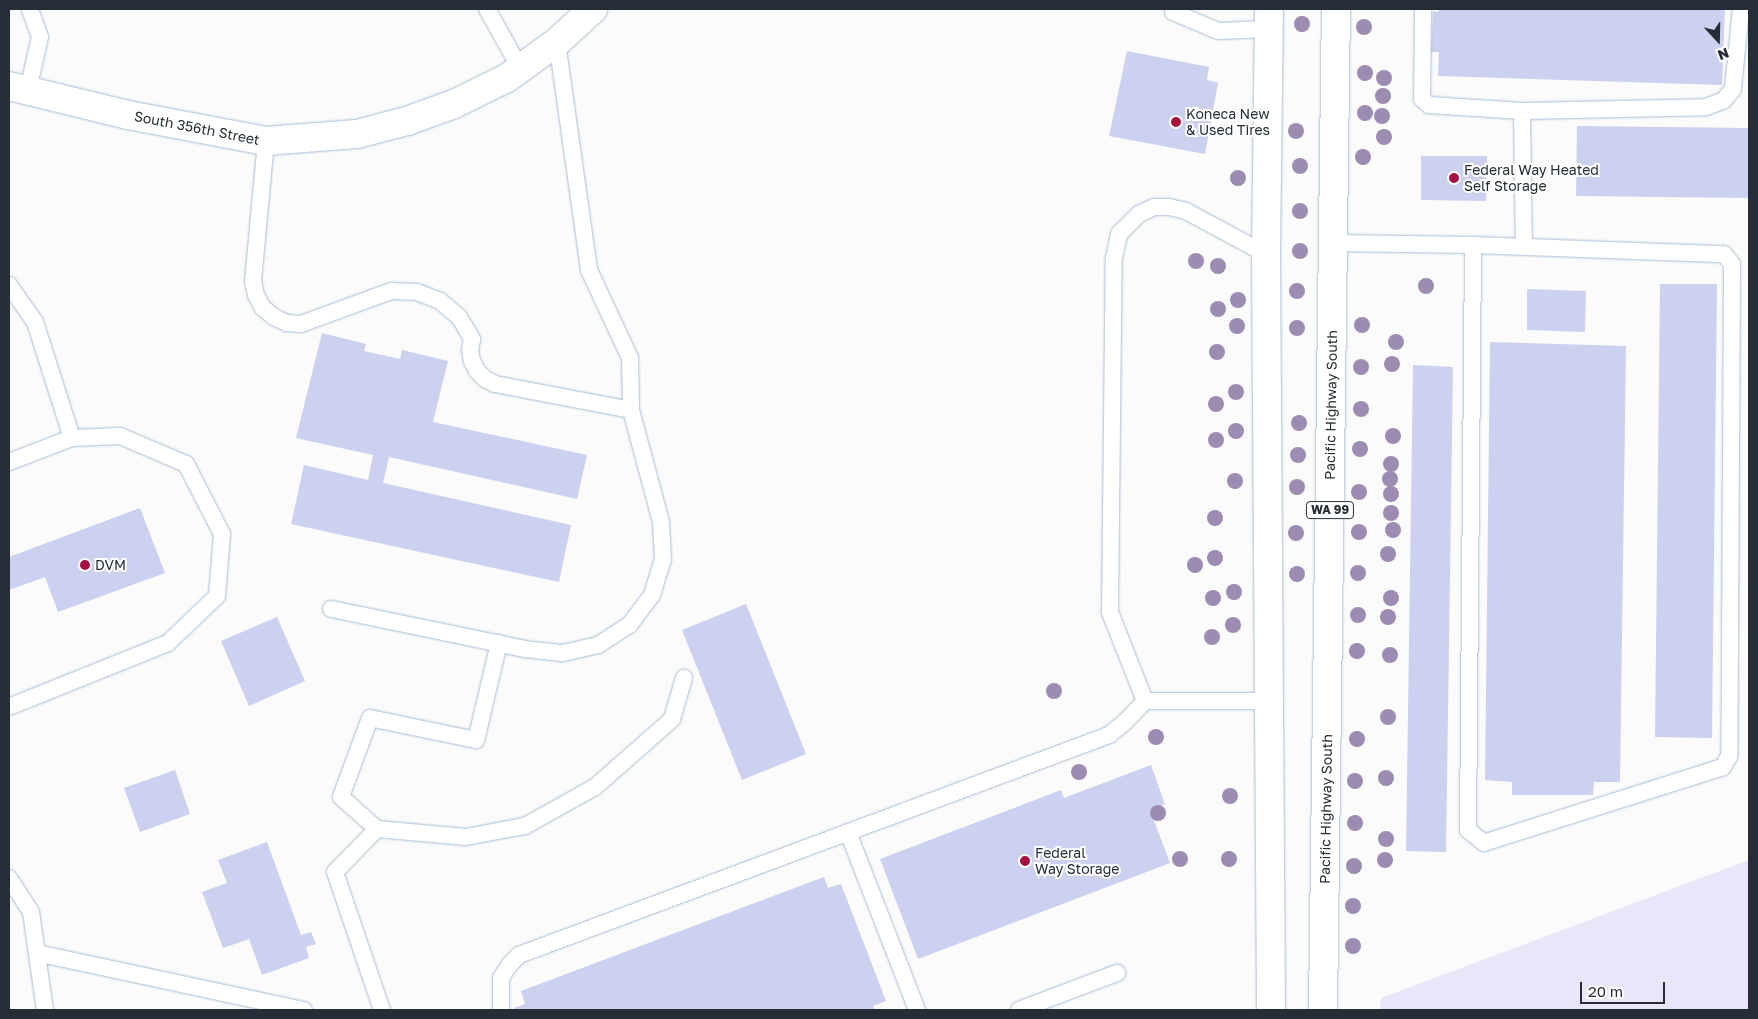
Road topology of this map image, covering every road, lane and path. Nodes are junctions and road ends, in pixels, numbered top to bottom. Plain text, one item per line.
1 (30, 9) edge
2 (487, 9) edge
3 (593, 9) edge
4 (1336, 9) edge
5 (1423, 9) edge
6 (1741, 9) edge
7 (1173, 12) dead end
8 (1269, 19) edge
9 (557, 42) junction
10 (520, 68) junction
11 (18, 88) edge
12 (1522, 111) junction
13 (266, 141) junction
14 (1334, 243) junction
15 (1473, 245) junction
16 (1524, 247) junction
17 (1266, 254) junction
18 (9, 285) edge
19 (631, 410) junction
20 (72, 438) junction
21 (9, 462) edge
22 (331, 609) dead end
23 (499, 643) junction
24 (684, 678) dead end
25 (1146, 701) junction
26 (1271, 701) junction
27 (9, 707) edge
28 (377, 829) junction
29 (848, 832) junction
30 (9, 878) edge
31 (37, 953) junction
32 (1118, 973) dead end
33 (44, 1010) edge
34 (304, 1010) edge
35 (382, 1010) edge
36 (501, 1010) edge
37 (917, 1010) edge
38 (1019, 1010) edge
39 (1271, 1010) edge
40 (1323, 1010) edge

1 - 11 lane
2 - 10 lane
3 - 9 main road, South 356th Street
4 - 14 main road, Pacific Highway South / WA 99
5 - 12 lane
6 - 12 lane
7 - 8 lane
8 - 17 main road
9 - 10 main road, South 356th Street
9 - 19 lane
10 - 13 main road, South 356th Street
11 - 13 main road, South 356th Street
12 - 16 lane
13 - 19 lane
14 - 15 lane
14 - 40 main road, Pacific Highway South / WA 99
15 - 16 lane
15 - 16 lane
17 - 25 lane
17 - 26 main road
18 - 20 lane
19 - 23 lane
20 - 21 lane
20 - 27 lane
22 - 23 lane
23 - 28 lane
24 - 28 lane
25 - 26 lane
25 - 29 lane
26 - 39 main road
28 - 35 lane
29 - 36 lane
29 - 37 lane
30 - 31 lane
31 - 33 lane
31 - 34 lane
32 - 38 lane

